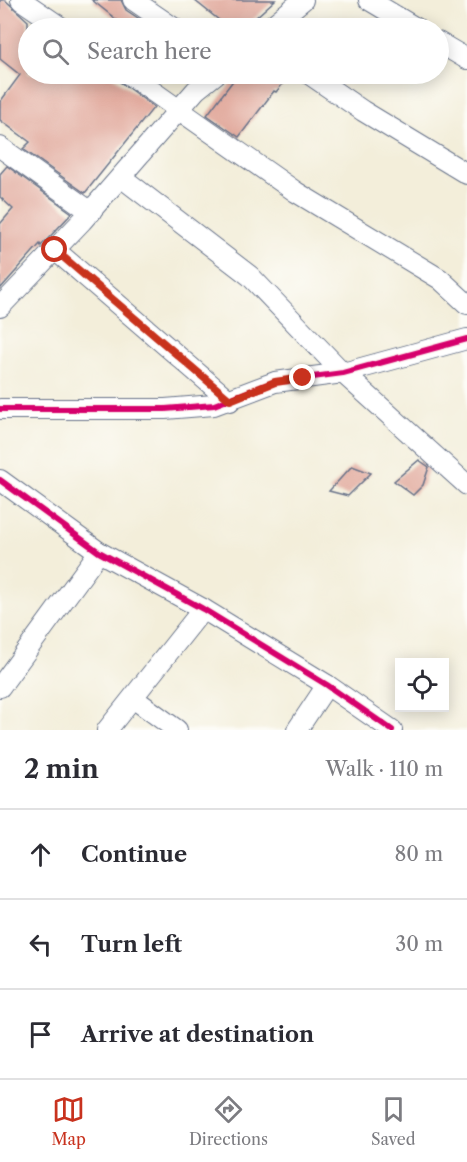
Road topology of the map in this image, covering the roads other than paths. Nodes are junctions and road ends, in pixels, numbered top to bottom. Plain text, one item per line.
1 (21, 0) edge
2 (133, 0) edge
3 (369, 0) edge
4 (294, 2) edge
5 (47, 18) edge
6 (159, 18) edge
7 (279, 18) edge
8 (399, 18) edge
9 (449, 48) edge
10 (467, 59) edge
11 (143, 84) edge
12 (205, 84) edge
13 (324, 84) edge
14 (179, 109) junction
15 (0, 147) edge
16 (467, 174) edge
17 (121, 177) junction
18 (91, 212) junction
19 (55, 250) junction
20 (2, 301) edge
21 (467, 304) edge
22 (467, 339) edge
23 (343, 374) junction
24 (230, 400) junction
25 (0, 409) edge
26 (0, 480) edge
27 (467, 485) edge
28 (99, 552) junction
29 (203, 609) junction
30 (327, 685) junction
31 (0, 687) edge
32 (133, 698) junction
33 (107, 730) edge
34 (177, 730) edge
35 (297, 730) edge
36 (392, 730) edge

1 - 5 street
2 - 6 street
3 - 8 street
4 - 7 street
9 - 10 street
11 - 14 street
12 - 14 street
13 - 16 street
14 - 17 street
14 - 21 street
15 - 18 street
17 - 18 street
17 - 23 street
18 - 19 street
19 - 20 street
19 - 24 street
22 - 23 street
23 - 24 street
23 - 27 street
24 - 25 street
26 - 28 street
28 - 29 street
28 - 31 street
29 - 30 street
29 - 32 street
30 - 35 street
30 - 36 street
32 - 33 street
32 - 34 street

